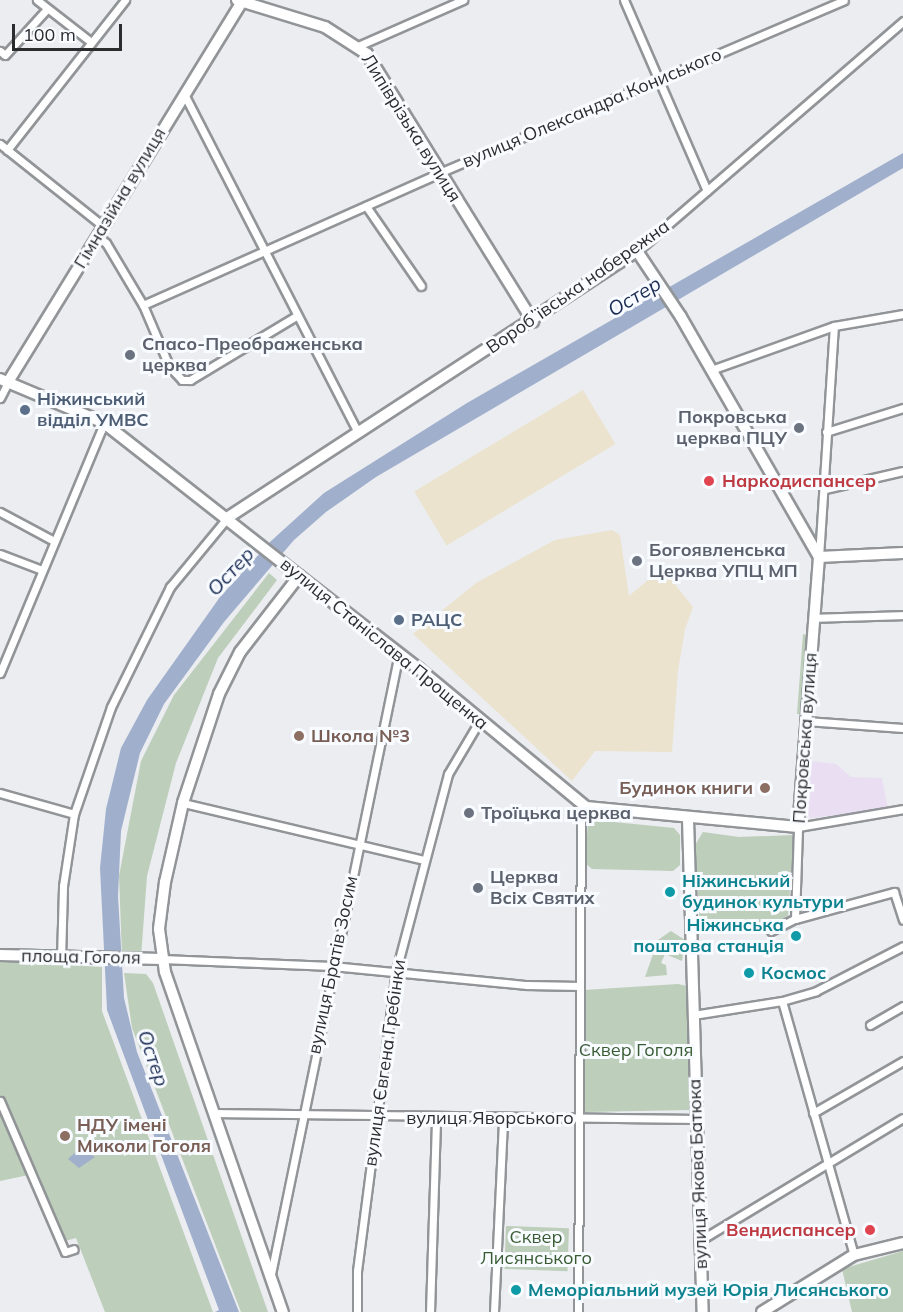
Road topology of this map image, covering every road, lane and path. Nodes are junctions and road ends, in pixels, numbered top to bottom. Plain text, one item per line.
1 (38, 0) edge
2 (125, 0) edge
3 (463, 0) edge
4 (624, 0) edge
5 (844, 0) edge
6 (240, 1) edge
7 (46, 9) junction
8 (903, 21) edge
9 (91, 42) junction
10 (358, 46) junction
11 (0, 51) edge
12 (658, 81) junction
13 (184, 94) junction
14 (0, 144) edge
15 (7, 150) junction
16 (439, 172) junction
17 (707, 191) junction
18 (366, 206) junction
19 (100, 231) junction
20 (264, 249) junction
21 (637, 251) junction
22 (421, 286) dead end
23 (143, 305) junction
24 (903, 314) edge
25 (296, 316) junction
26 (532, 322) junction
27 (834, 326) junction
28 (711, 370) junction
29 (4, 380) edge
30 (0, 398) edge
31 (903, 408) edge
32 (104, 423) junction
33 (826, 432) junction
34 (358, 433) junction
35 (903, 471) edge
36 (825, 489) junction
37 (0, 512) edge
38 (227, 518) junction
39 (54, 541) junction
40 (903, 553) edge
41 (0, 554) edge
42 (819, 557) junction
43 (42, 570) junction
44 (299, 576) junction
45 (903, 615) edge
46 (813, 618) junction
47 (399, 653) junction
48 (1, 668) edge
49 (480, 720) junction
50 (806, 722) junction
51 (903, 728) edge
52 (0, 793) edge
53 (183, 803) junction
54 (581, 804) junction
55 (903, 808) edge
56 (74, 814) junction
57 (688, 819) junction
58 (798, 826) junction
59 (358, 844) junction
60 (424, 860) junction
61 (795, 919) junction
62 (903, 920) edge
63 (771, 931) dead end
64 (903, 946) edge
65 (0, 955) edge
66 (61, 959) junction
67 (162, 959) junction
68 (332, 966) junction
69 (396, 971) junction
70 (580, 986) junction
71 (782, 1001) junction
72 (903, 1006) edge
73 (693, 1015) junction
74 (870, 1025) dead end
75 (903, 1061) edge
76 (0, 1101) edge
77 (214, 1113) junction
78 (813, 1113) junction
79 (302, 1115) junction
80 (376, 1117) junction
81 (436, 1118) junction
82 (503, 1118) junction
83 (903, 1118) edge
84 (577, 1119) junction
85 (695, 1119) junction
86 (828, 1164) junction
87 (699, 1241) junction
88 (903, 1243) edge
89 (74, 1249) dead end
90 (854, 1255) junction
91 (270, 1277) junction
92 (283, 1312) edge
93 (357, 1312) edge
94 (430, 1312) edge
95 (494, 1312) edge
96 (578, 1312) edge
97 (703, 1312) edge
98 (762, 1312) edge

1 - 7 street
2 - 9 street
3 - 10 street
4 - 12 street
5 - 12 street, вулиця Олександра Кониського
6 - 10 street, Липіврізька вулиця
6 - 13 street, Гімназійна вулиця
7 - 9 street
7 - 11 street
8 - 17 street, Воробʼївська набережна
9 - 15 street
10 - 16 street, Липіврізька вулиця
12 - 16 street, вулиця Олександра Кониського
12 - 17 street
13 - 19 street, Гімназійна вулиця
13 - 20 street
14 - 15 street
15 - 19 street
16 - 18 street, вулиця Олександра Кониського
16 - 26 street, Липіврізька вулиця
17 - 21 street, Воробʼївська набережна
18 - 20 street, вулиця Олександра Кониського
18 - 22 street
19 - 23 street
19 - 29 street, Гімназійна вулиця
20 - 23 street, вулиця Олександра Кониського
20 - 25 street
21 - 26 street, Воробʼївська набережна
21 - 28 street
23 - 25 street
24 - 27 street
25 - 34 street
26 - 34 street, Воробʼївська набережна
27 - 28 street
27 - 33 street, Покровська вулиця
28 - 42 street
29 - 30 street, Гімназійна вулиця
29 - 32 street, вулиця Станіслава Прощенка
31 - 33 street
32 - 38 street, вулиця Станіслава Прощенка
32 - 39 street
33 - 36 street, Покровська вулиця
34 - 38 street, Воробʼївська набережна
35 - 36 street
36 - 42 street, Покровська вулиця
37 - 39 street
38 - 44 street, вулиця Станіслава Прощенка
38 - 56 street
39 - 43 street
40 - 42 street
41 - 43 street
42 - 46 street, Покровська вулиця
43 - 48 street
44 - 47 street, вулиця Станіслава Прощенка
44 - 53 street
45 - 46 street
46 - 50 street, Покровська вулиця
47 - 49 street, вулиця Станіслава Прощенка
47 - 59 street, вулиця Братів Зосим
49 - 54 street, вулиця Станіслава Прощенка
49 - 60 street, вулиця Євгена Гребінки
50 - 51 street
50 - 58 street, Покровська вулиця
52 - 56 street
53 - 59 street
53 - 67 street
54 - 57 street
54 - 70 street
55 - 58 street
56 - 66 street
57 - 58 street
57 - 73 street, вулиця Якова Батюка
58 - 61 street, Покровська вулиця
59 - 60 street
59 - 68 street, вулиця Братів Зосим
60 - 69 street, вулиця Євгена Гребінки
61 - 62 street
61 - 63 street
64 - 71 street
65 - 66 street, площа Гоголя
66 - 67 street, площа Гоголя
67 - 68 street
67 - 77 street
68 - 69 street
68 - 79 street, вулиця Братів Зосим
69 - 70 street
69 - 80 street, вулиця Євгена Гребінки
70 - 84 street
71 - 73 street
71 - 78 street
72 - 74 street
73 - 85 street, вулиця Якова Батюка
75 - 78 street
76 - 89 street
77 - 79 street, вулиця Яворського
77 - 91 street
78 - 86 street
79 - 80 street, вулиця Яворського
79 - 91 street, вулиця Братів Зосим
80 - 81 street, вулиця Яворського
80 - 93 street, вулиця Євгена Гребінки
81 - 82 street, вулиця Яворського
81 - 94 street
82 - 84 street, вулиця Яворського
82 - 95 street
83 - 86 street
84 - 85 street, вулиця Яворського
84 - 96 street
85 - 87 street, вулиця Якова Батюка
86 - 87 street
86 - 90 street
87 - 97 street, вулиця Якова Батюка
88 - 90 street
90 - 98 street
91 - 92 street

